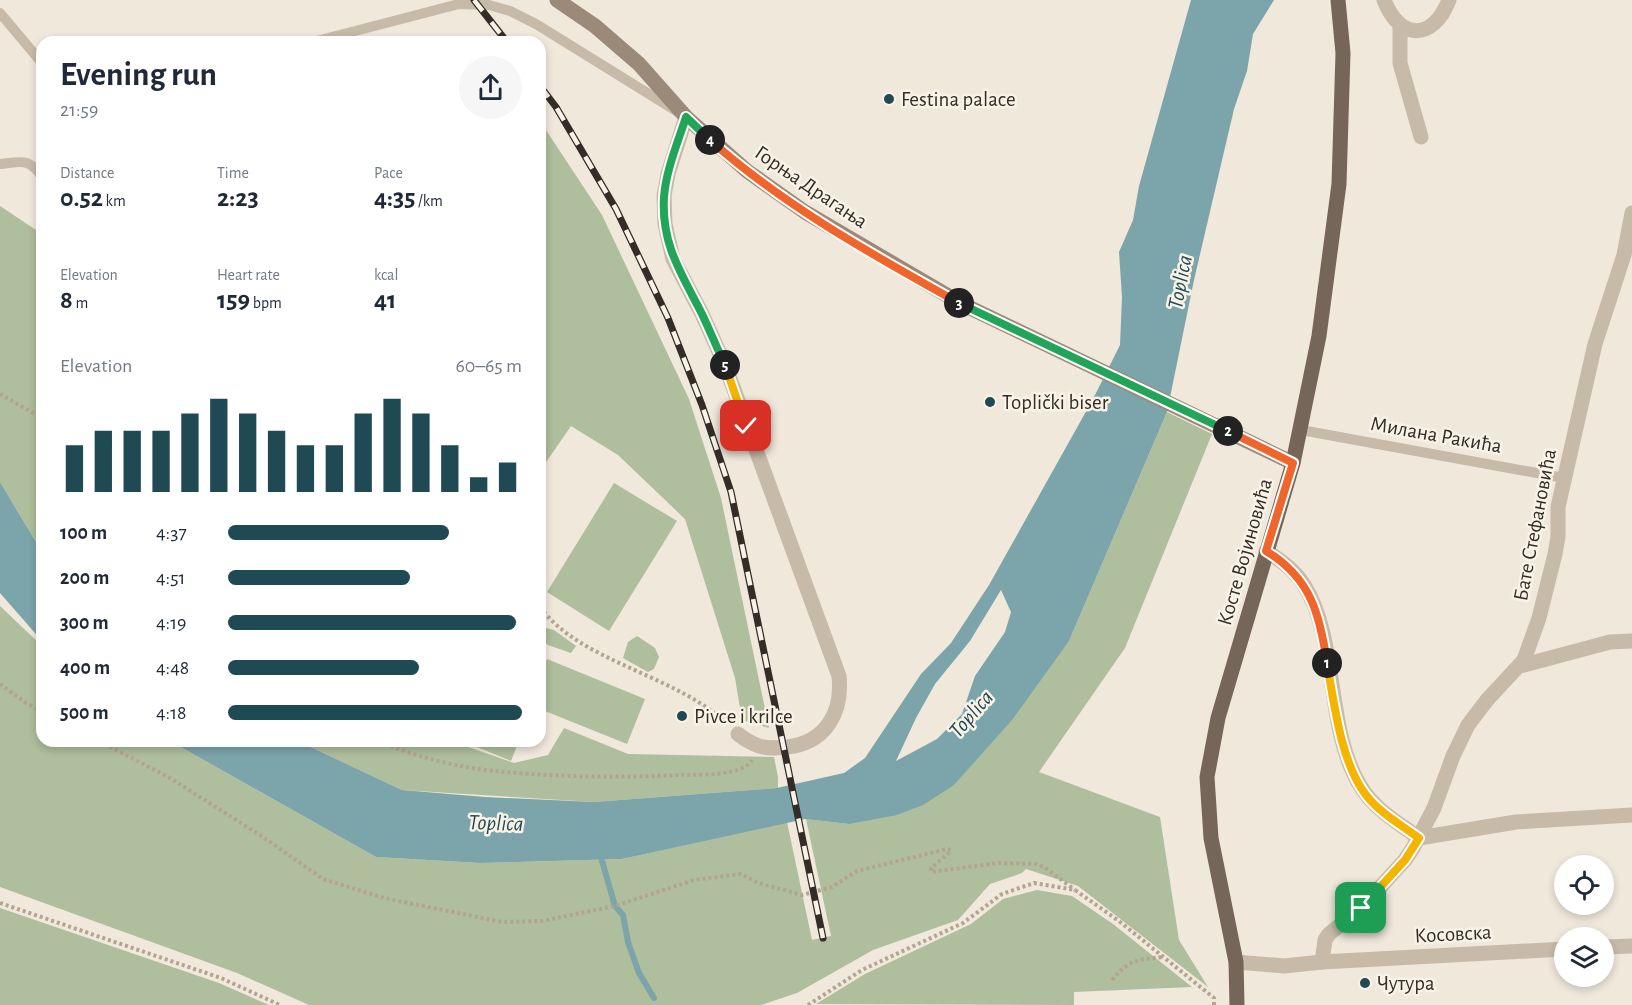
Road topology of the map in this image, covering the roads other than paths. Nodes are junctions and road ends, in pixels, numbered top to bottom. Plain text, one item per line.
1 (558, 0) edge
2 (1338, 0) edge
3 (1384, 0) edge
4 (1449, 0) edge
5 (0, 13) edge
6 (1400, 27) junction
7 (336, 36) edge
8 (36, 56) edge
9 (686, 117) junction
10 (1421, 137) dead end
11 (0, 164) edge
12 (36, 168) edge
13 (1632, 213) edge
14 (1301, 430) junction
15 (1293, 463) junction
16 (1564, 478) junction
17 (1266, 551) junction
18 (1632, 641) edge
19 (1520, 666) junction
20 (738, 734) road end
21 (1632, 815) edge
22 (1419, 838) junction
23 (1632, 946) edge
24 (1614, 947) edge
25 (1554, 950) edge
26 (1236, 962) junction
27 (1322, 962) junction
28 (1237, 1005) edge

1 - 9 street, Горња Драгања
2 - 14 main road, Косте Војиновића
3 - 6 street
4 - 6 street
5 - 8 lane
6 - 10 street
7 - 9 lane
9 - 15 street, Горња Драгања
9 - 20 street
11 - 12 lane
13 - 16 street, Бате Стефановића
14 - 15 main road, Косте Војиновића
14 - 16 lane, Милана Ракића
15 - 17 main road, Косте Војиновића
16 - 19 street, Бате Стефановића
17 - 22 street
17 - 26 main road, Косте Војиновића
18 - 19 street
19 - 22 street, Бате Стефановића
21 - 22 street
22 - 27 street, Бате Стефановића
23 - 24 street
25 - 27 street, Косовска
26 - 27 street, Косовска
26 - 28 main road, Косте Војиновића

